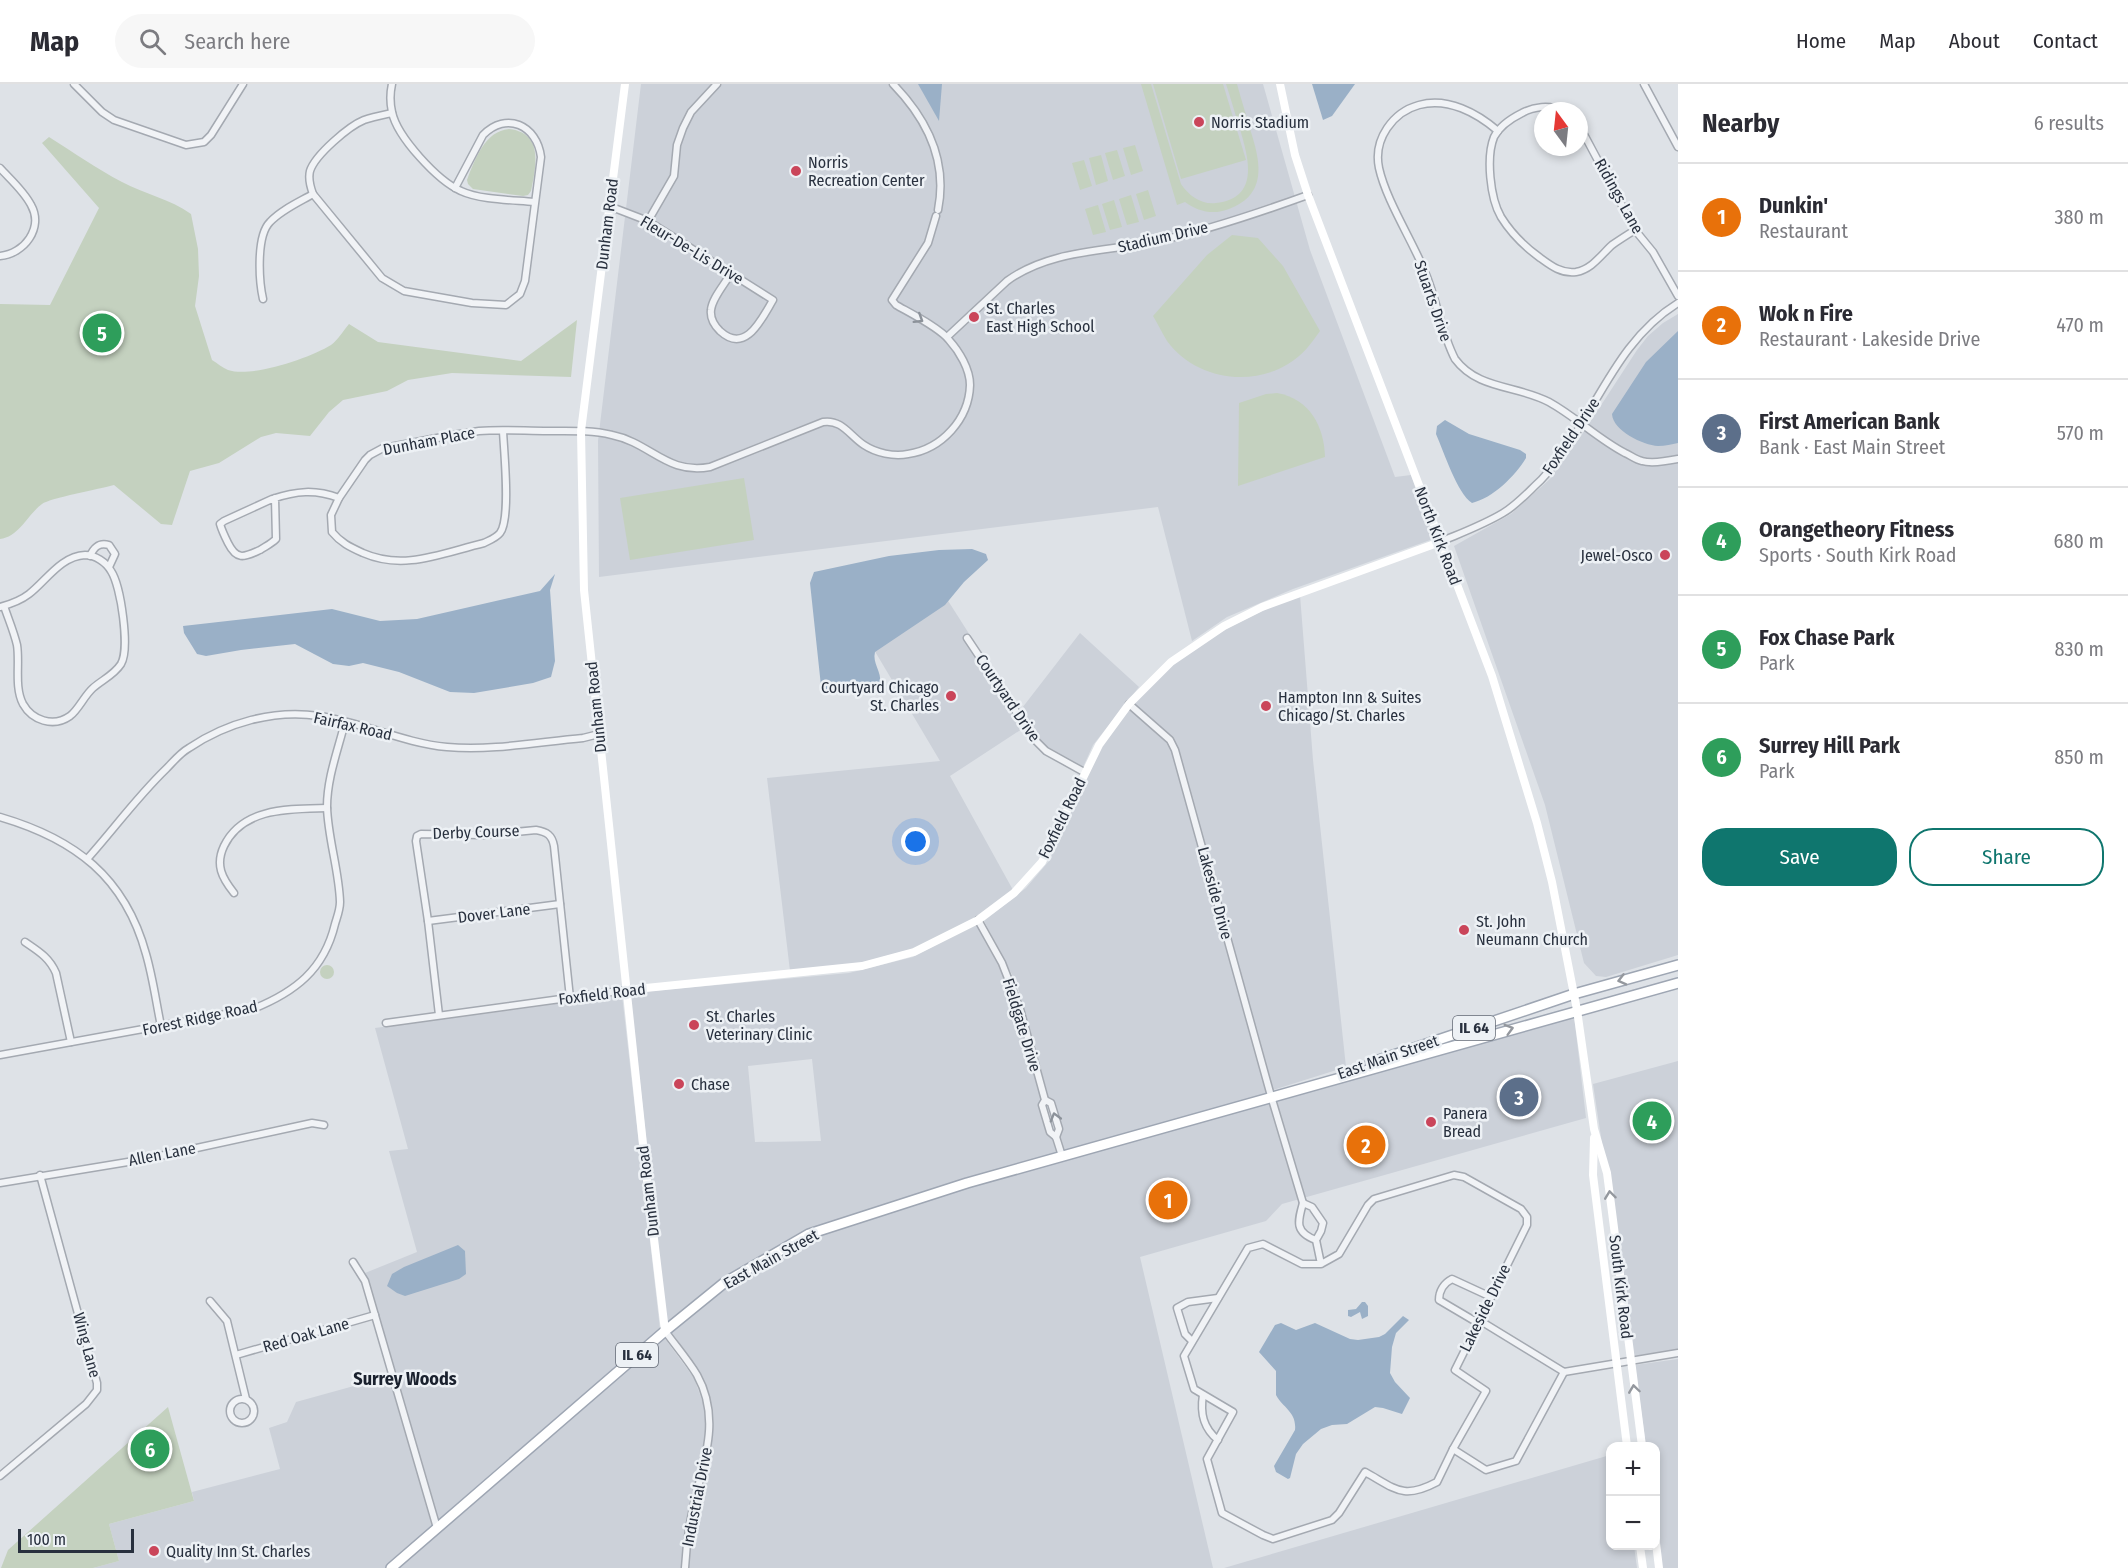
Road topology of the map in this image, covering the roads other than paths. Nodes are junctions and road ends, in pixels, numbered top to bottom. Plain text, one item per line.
1 (74, 84) edge
2 (243, 84) edge
3 (392, 84) edge
4 (625, 84) edge
5 (717, 84) edge
6 (893, 84) edge
7 (1280, 84) edge
8 (1644, 84) edge
9 (1534, 109) edge
10 (392, 113) junction
11 (1498, 131) junction
12 (1588, 142) edge
13 (1678, 147) edge
14 (0, 168) edge
15 (455, 188) junction
16 (313, 194) junction
17 (1308, 195) junction
18 (534, 202) junction
19 (609, 206) junction
20 (648, 221) junction
21 (1635, 230) junction
22 (0, 256) edge
23 (731, 273) junction
24 (1678, 297) edge
25 (263, 299) dead end
26 (1678, 303) edge
27 (947, 337) junction
28 (1582, 424) junction
29 (581, 430) junction
30 (503, 431) junction
31 (1678, 459) edge
32 (275, 498) junction
33 (339, 498) junction
34 (1440, 542) junction
35 (90, 556) junction
36 (109, 567) junction
37 (2, 606) edge
38 (967, 638) dead end
39 (1129, 704) junction
40 (345, 722) junction
41 (599, 734) junction
42 (1084, 772) junction
43 (327, 808) junction
44 (0, 817) edge
45 (88, 858) junction
46 (234, 893) dead end
47 (560, 904) junction
48 (978, 920) junction
49 (428, 921) junction
50 (25, 942) dead end
51 (1678, 964) edge
52 (1678, 983) edge
53 (626, 990) junction
54 (1574, 994) junction
55 (570, 998) junction
56 (1577, 1010) junction
57 (439, 1015) junction
58 (386, 1023) dead end
59 (161, 1026) junction
60 (71, 1042) junction
61 (0, 1055) edge
62 (1271, 1096) junction
63 (324, 1125) dead end
64 (1594, 1129) junction
65 (1062, 1156) junction
66 (40, 1175) junction
67 (0, 1183) edge
68 (1303, 1203) junction
69 (1316, 1240) junction
70 (353, 1262) dead end
71 (1321, 1264) junction
72 (1491, 1297) junction
73 (1218, 1298) junction
74 (210, 1301) dead end
75 (375, 1315) junction
76 (1479, 1322) junction
77 (665, 1331) junction
78 (1192, 1341) junction
79 (1678, 1353) edge
80 (236, 1355) junction
81 (1630, 1361) junction
82 (1616, 1363) junction
83 (1564, 1372) junction
84 (1203, 1395) junction
85 (246, 1399) junction
86 (1218, 1440) junction
87 (1626, 1442) edge
88 (1641, 1442) edge
89 (1453, 1449) junction
90 (1, 1474) edge
91 (437, 1528) junction
92 (1641, 1550) edge
93 (1657, 1550) edge
94 (391, 1568) edge
95 (685, 1568) edge
96 (1643, 1568) edge
97 (1659, 1568) edge

1 - 2 street
3 - 10 street
4 - 19 street, Dunham Road
5 - 20 street
6 -> 27 street
7 - 17 street, North Kirk Road
8 - 13 street
9 - 11 street
10 - 15 street
10 - 16 street
11 - 21 street
11 - 28 street, Stuarts Drive
12 - 21 street, Ridings Lane
14 - 22 street
15 - 18 street
15 - 18 street
16 - 18 street
16 - 25 street
17 - 27 street, Stadium Drive
17 - 34 street, North Kirk Road
19 - 20 street, Fleur-De-Lis Drive
19 - 29 street, Dunham Road
20 - 23 street, Fleur-De-Lis Drive
21 - 24 street, Ridings Lane
23 - 23 street, Fleur-De-Lis Drive
26 - 28 street, Foxfield Drive
27 - 29 street, Dunham Place
28 - 31 street, Stuarts Drive
28 - 34 street, Foxfield Drive
29 - 30 street, Dunham Place
29 - 41 street, Dunham Road
30 - 33 street, Dunham Place
30 - 33 street, Dunham Place
32 - 32 street
32 - 33 street
34 - 39 street, Foxfield Road
34 - 54 street, North Kirk Road
35 - 36 street
35 - 36 street
35 - 37 street
36 - 37 street
38 - 42 street, Courtyard Drive
39 - 42 street, Foxfield Road
39 - 62 street, Lakeside Drive
40 - 41 street, Fairfax Road
40 - 43 street, Forest Ridge Road
40 - 45 street, Fairfax Road
41 - 53 street, Dunham Road
42 - 48 street, Foxfield Road
43 - 46 street
43 - 59 street, Forest Ridge Road
44 - 45 street
45 - 59 street
47 - 49 street, Dover Lane
47 - 49 street, Derby Course
47 - 55 street, Derby Course
48 - 53 street, Foxfield Road
48 - 65 street, Fieldgate Drive
49 - 57 street, Derby Course
50 - 60 street
51 -> 54 main road, East Main Street / IL 64
52 - 56 main road, East Main Street / IL 64
53 - 55 street, Foxfield Road
53 - 77 street, Dunham Road
54 - 56 street, South Kirk Road
54 - 62 main road, East Main Street / IL 64
55 - 57 street, Foxfield Road
62 -> 56 main road, East Main Street / IL 64
56 - 64 street, South Kirk Road
57 - 58 street, Foxfield Road
59 - 60 street, Forest Ridge Road
60 - 61 street, Forest Ridge Road
62 - 65 main road, East Main Street / IL 64
62 - 68 street, Lakeside Drive
63 - 66 street, Allen Lane
81 -> 64 street, South Kirk Road
64 - 82 street, South Kirk Road
65 - 77 main road, East Main Street / IL 64
66 - 67 street, Allen Lane
66 - 90 street, Wing Lane
68 - 69 street, Lakeside Drive
68 - 69 street, Lakeside Drive
69 - 71 street, Lakeside Drive
70 - 75 street
71 - 72 street, Lakeside Drive
71 - 73 street, Lakeside Drive
72 - 76 street, Lakeside Drive
72 - 76 street
73 - 78 street, Lakeside Drive
73 - 78 street
74 - 80 street
75 - 80 street, Red Oak Lane
75 - 91 street
76 - 83 street
76 - 89 street, Lakeside Drive
77 - 91 main road, East Main Street / IL 64
77 - 95 street, Industrial Drive
78 - 84 street, Lakeside Drive
79 - 81 street
80 - 85 street
81 - 82 street
88 -> 81 street, South Kirk Road
82 - 83 street
82 - 87 street, South Kirk Road
83 - 89 street
84 - 86 street
84 - 86 street, Lakeside Drive
85 - 85 street
86 - 89 street, Lakeside Drive
91 - 94 main road, East Main Street / IL 64
92 - 96 street
93 - 97 street

